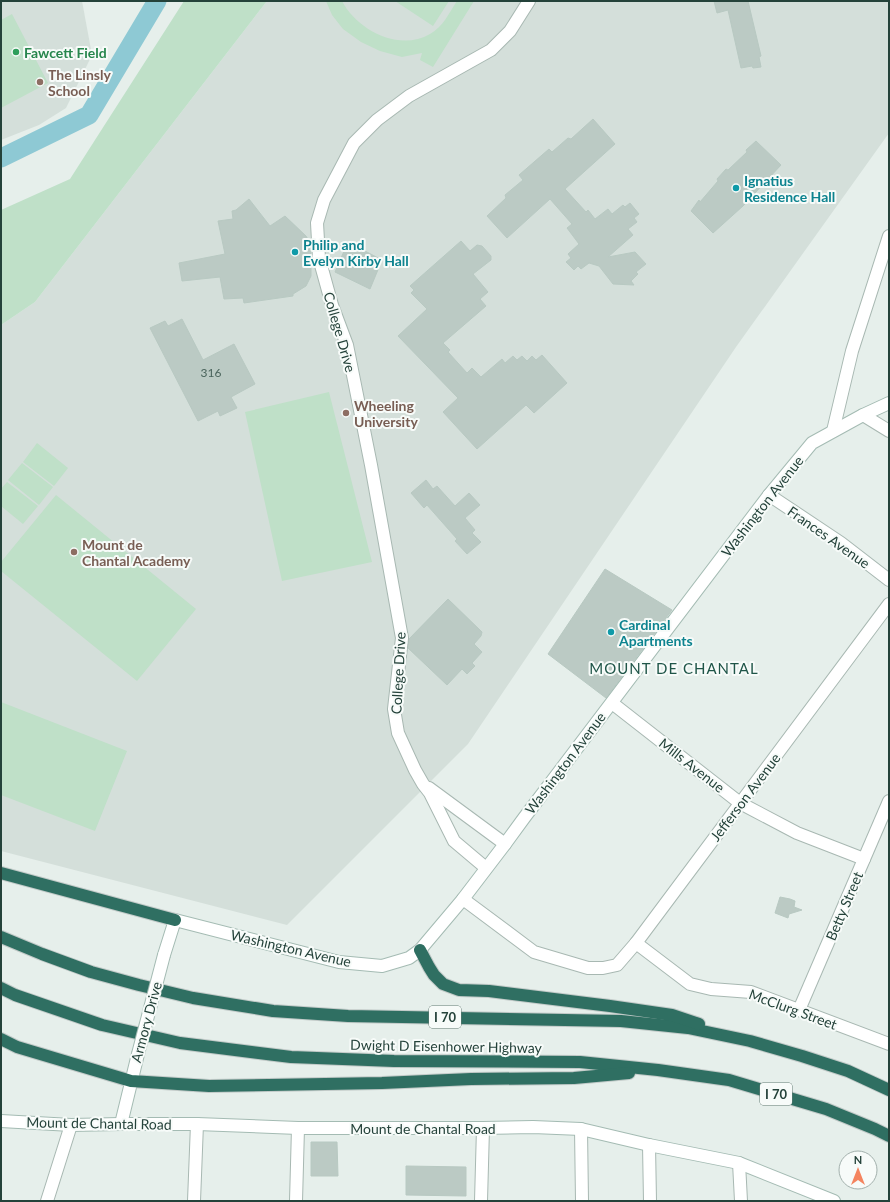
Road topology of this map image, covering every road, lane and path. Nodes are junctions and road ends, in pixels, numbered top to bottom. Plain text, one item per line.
1 (529, 1) edge
2 (889, 236) edge
3 (889, 267) edge
4 (877, 272) junction
5 (889, 403) edge
6 (863, 415) junction
7 (834, 431) junction
8 (889, 431) edge
9 (769, 495) junction
10 (889, 580) edge
11 (889, 604) edge
12 (612, 702) junction
13 (423, 784) junction
14 (889, 802) edge
15 (740, 803) junction
16 (883, 821) edge
17 (505, 844) junction
18 (864, 859) junction
19 (486, 868) junction
20 (1, 873) edge
21 (463, 899) junction
22 (175, 920) junction
23 (1, 937) edge
24 (636, 943) junction
25 (420, 950) junction
26 (1, 988) edge
27 (799, 1010) junction
28 (1, 1039) edge
29 (750, 1041) junction
30 (889, 1044) edge
31 (658, 1070) junction
32 (131, 1081) junction
33 (889, 1090) edge
34 (1, 1121) edge
35 (121, 1124) junction
36 (197, 1124) junction
37 (71, 1125) junction
38 (298, 1128) junction
39 (483, 1128) junction
40 (581, 1129) junction
41 (889, 1136) edge
42 (649, 1144) junction
43 (739, 1163) junction
44 (47, 1201) edge
45 (194, 1201) edge
46 (296, 1201) edge
47 (481, 1201) edge
48 (582, 1201) edge
49 (650, 1201) edge
50 (741, 1201) edge
51 (834, 1201) edge

1 - 13 street, College Drive
2 - 4 street
3 - 4 street
4 - 7 street
5 - 6 street, Washington Avenue
6 - 7 street, Washington Avenue
6 - 8 street
7 - 9 street, Washington Avenue
9 - 10 street, Frances Avenue
9 - 12 street, Washington Avenue
11 - 15 street, Jefferson Avenue
12 - 15 street, Mills Avenue
12 - 17 street, Washington Avenue
13 - 17 street
13 - 19 street, College Drive
14 - 16 street, Betty Street
15 - 18 street, Mills Avenue
15 - 24 street, Jefferson Avenue
16 - 18 street, Betty Street
17 - 19 street, Washington Avenue
18 - 27 street, Betty Street
19 - 21 street, Washington Avenue
20 - 22 highway
21 - 24 street, Jefferson Avenue
21 - 25 street, Washington Avenue
22 - 25 street, Washington Avenue
22 - 32 street, Armory Drive, bridge
23 - 29 highway, Dwight D Eisenhower Highway / I 70
24 - 27 street, McClurg Street
25 - 29 highway
26 - 31 highway, Dwight D Eisenhower Highway / I 70
27 - 30 street, McClurg Street
28 - 32 highway
29 - 33 highway, Dwight D Eisenhower Highway / I 70
31 - 32 highway
31 - 41 highway, Dwight D Eisenhower Highway / I 70
32 - 35 street, Armory Drive
34 - 37 street, Mount de Chantal Road
35 - 36 street, Mount de Chantal Road
35 - 37 street, Mount de Chantal Road
36 - 38 street, Mount de Chantal Road
36 - 45 street
37 - 44 street
38 - 39 street, Mount de Chantal Road
38 - 46 street
39 - 40 street, Mount de Chantal Road
39 - 47 street
40 - 42 street, Mount de Chantal Road
40 - 48 street
42 - 43 street, Mount de Chantal Road
42 - 49 street
43 - 50 street
43 - 51 street, Mount de Chantal Road

